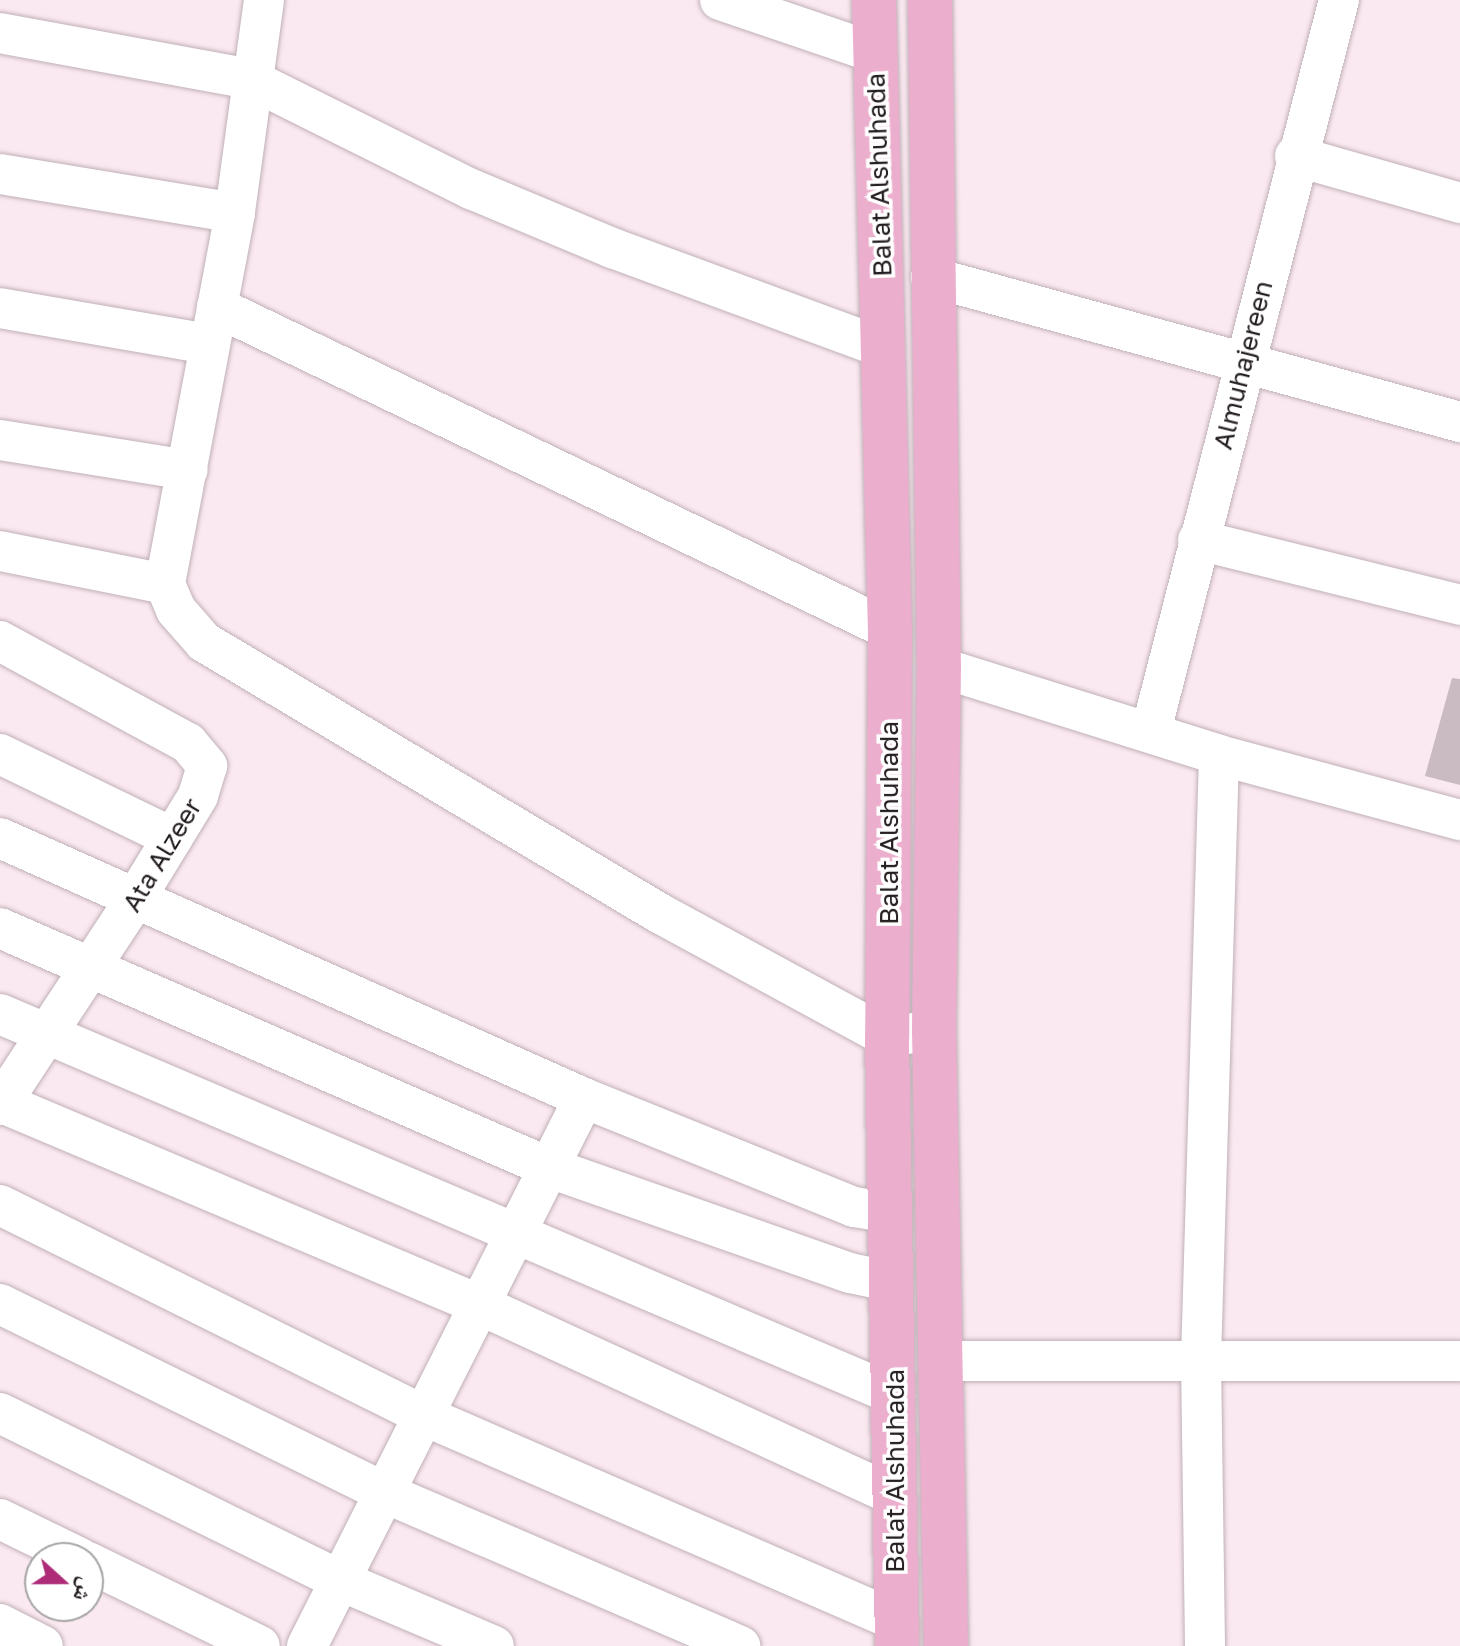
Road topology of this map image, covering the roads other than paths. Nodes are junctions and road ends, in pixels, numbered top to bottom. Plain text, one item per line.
1 (264, 0) edge
2 (720, 0) edge
3 (874, 0) edge
4 (930, 0) edge
5 (1339, 0) edge
6 (0, 33) edge
7 (876, 53) junction
8 (250, 79) junction
9 (1295, 156) junction
10 (0, 174) edge
11 (1460, 203) edge
12 (235, 213) junction
13 (931, 277) junction
14 (0, 308) edge
15 (213, 325) junction
16 (884, 348) junction
17 (1243, 366) junction
18 (1460, 422) edge
19 (0, 440) edge
20 (188, 470) junction
21 (1198, 540) junction
22 (0, 551) edge
23 (165, 584) junction
24 (1460, 605) edge
25 (890, 630) junction
26 (0, 641) edge
27 (939, 667) junction
28 (1151, 731) junction
29 (0, 754) edge
30 (1219, 755) junction
31 (1460, 820) edge
32 (0, 838) edge
33 (173, 838) junction
34 (134, 901) junction
35 (0, 928) edge
36 (90, 970) junction
37 (0, 1014) edge
38 (934, 1030) junction
39 (49, 1037) junction
40 (887, 1037) junction
41 (584, 1098) junction
42 (0, 1103) edge
43 (550, 1168) junction
44 (0, 1205) edge
45 (891, 1213) junction
46 (517, 1237) junction
47 (893, 1282) junction
48 (0, 1304) edge
49 (480, 1305) junction
50 (1201, 1359) junction
51 (940, 1361) junction
52 (1460, 1361) edge
53 (895, 1395) junction
54 (0, 1413) edge
55 (427, 1417) junction
56 (385, 1493) junction
57 (893, 1495) junction
58 (0, 1519) edge
59 (47, 1542) edge
60 (104, 1570) edge
61 (341, 1581) junction
62 (0, 1624) edge
63 (897, 1634) edge
64 (43, 1646) edge
65 (260, 1646) edge
66 (307, 1646) edge
67 (494, 1646) edge
68 (740, 1646) edge
69 (946, 1646) edge
70 (1205, 1646) edge

1 - 8 street
2 - 7 street
3 - 7 main road, Balat Alshuhada
4 - 13 main road
5 - 9 street, Almuhajereen
6 - 8 street
7 - 16 main road, Balat Alshuhada
8 - 12 street
8 - 16 street
9 - 11 street
9 - 17 street, Almuhajereen
10 - 12 street
12 - 15 street
13 - 17 street
13 - 27 main road
14 - 15 street
15 - 20 street
15 - 25 street
16 - 25 main road, Balat Alshuhada
17 - 18 street
17 - 21 street, Almuhajereen
19 - 20 street
20 - 23 street
21 - 24 street
21 - 28 street, Almuhajereen
22 - 23 street
23 - 40 street
25 - 40 main road, Balat Alshuhada
26 - 33 street, Ata Alzeer
27 - 28 street
27 - 38 main road
28 - 30 street
29 - 33 street
30 - 31 street
30 - 50 street
32 - 34 street
33 - 34 street, Ata Alzeer
34 - 36 street, Ata Alzeer
34 - 41 street
35 - 36 street
36 - 39 street, Ata Alzeer
36 - 43 street
37 - 39 street
38 - 40 street
38 - 51 main road
39 - 42 street, Ata Alzeer
39 - 46 street
40 - 45 main road, Balat Alshuhada
41 - 43 street
41 - 45 street
42 - 49 street
43 - 46 street
43 - 47 street
44 - 55 street
45 - 47 main road, Balat Alshuhada
46 - 49 street
46 - 53 street
47 - 53 main road, Balat Alshuhada
48 - 56 street
49 - 55 street
49 - 57 street
50 - 51 street
50 - 52 street
50 - 70 street
51 - 69 main road
53 - 57 main road, Balat Alshuhada
54 - 61 street
55 - 56 street
55 - 63 street
56 - 61 street
56 - 68 street
57 - 63 main road, Balat Alshuhada
58 - 59 street
60 - 65 street
61 - 66 street
61 - 67 street
62 - 64 street

